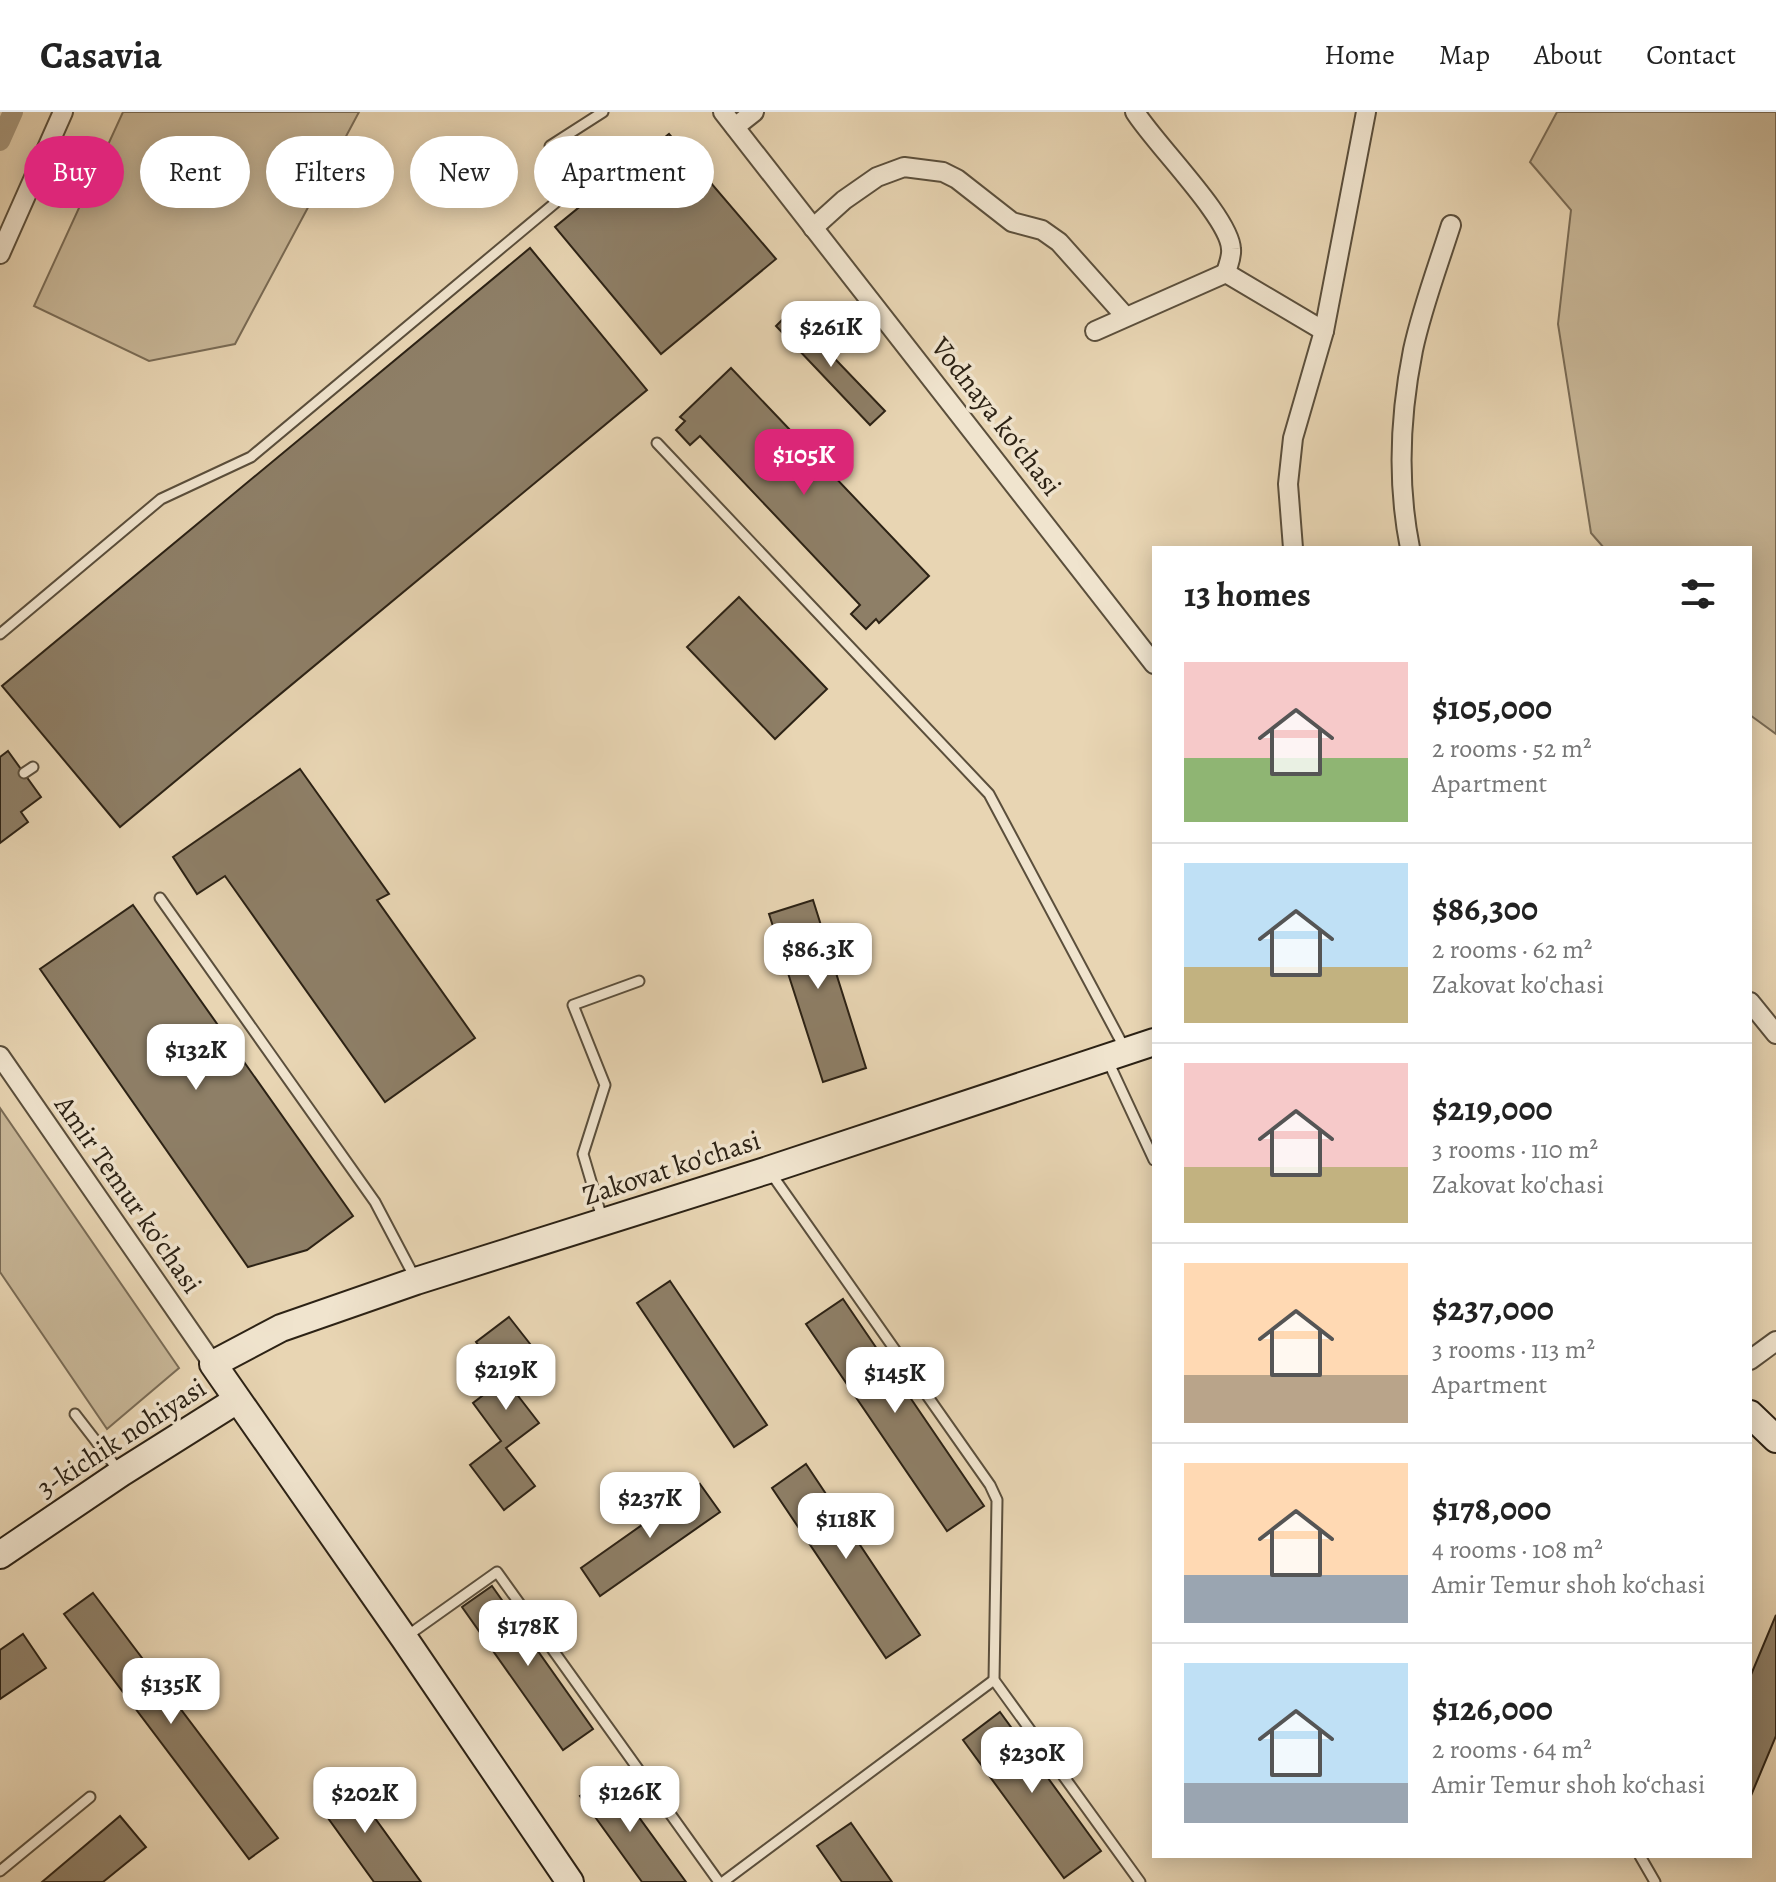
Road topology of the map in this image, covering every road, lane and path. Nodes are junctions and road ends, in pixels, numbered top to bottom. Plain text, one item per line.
1 (63, 112) edge
2 (603, 112) edge
3 (754, 112) edge
4 (1135, 112) edge
5 (1366, 112) edge
6 (729, 119) edge
7 (1451, 225) dead end
8 (813, 228) junction
9 (0, 254) edge
10 (1226, 273) junction
11 (1125, 316) junction
12 (1095, 331) dead end
13 (1324, 331) junction
14 (657, 443) dead end
15 (1293, 546) edge
16 (1410, 546) edge
17 (0, 634) edge
18 (1152, 661) edge
19 (33, 767) dead end
20 (24, 773) dead end
21 (160, 898) dead end
22 (639, 981) dead end
23 (1752, 1004) edge
24 (1776, 1034) edge
25 (1152, 1043) edge
26 (0, 1056) edge
27 (1116, 1056) junction
28 (1152, 1155) edge
29 (768, 1170) junction
30 (603, 1222) junction
31 (416, 1281) junction
32 (1776, 1341) edge
33 (1752, 1359) edge
34 (213, 1364) junction
35 (237, 1400) junction
36 (75, 1414) dead end
37 (1752, 1416) edge
38 (1776, 1439) edge
39 (121, 1473) junction
40 (0, 1555) edge
41 (404, 1638) junction
42 (994, 1680) junction
43 (90, 1797) dead end
44 (1641, 1858) edge
45 (0, 1871) edge
46 (570, 1882) edge
47 (721, 1882) edge
48 (1140, 1882) edge
49 (1655, 1882) edge

1 - 9 street
2 - 17 lane
3 - 6 street, Vodnaya ko‘chasi
4 - 10 street
5 - 13 street
6 - 8 street, Vodnaya ko‘chasi
7 - 16 street
8 - 11 street
8 - 18 street, Vodnaya ko‘chasi
10 - 11 street
10 - 13 street
11 - 12 street
13 - 15 street
14 - 27 lane
19 - 20 lane
21 - 31 lane
22 - 30 lane
23 - 24 street
25 - 27 main road, Zakovat ko'chasi
26 - 34 street, Amir Temur ko'chasi
27 - 28 lane
27 - 29 main road, Zakovat ko'chasi
29 - 30 main road, Zakovat ko'chasi
29 - 42 lane
30 - 31 main road, Zakovat ko'chasi
31 - 34 main road, Zakovat ko'chasi
32 - 33 street
34 - 35 main road
35 - 39 main road, 3-kichik nohiyasi
35 - 41 main road
36 - 39 lane
37 - 38 main road
39 - 40 main road, 3-kichik nohiyasi
41 - 46 main road
41 - 47 lane
42 - 47 lane
42 - 48 lane
43 - 45 lane
44 - 49 lane

